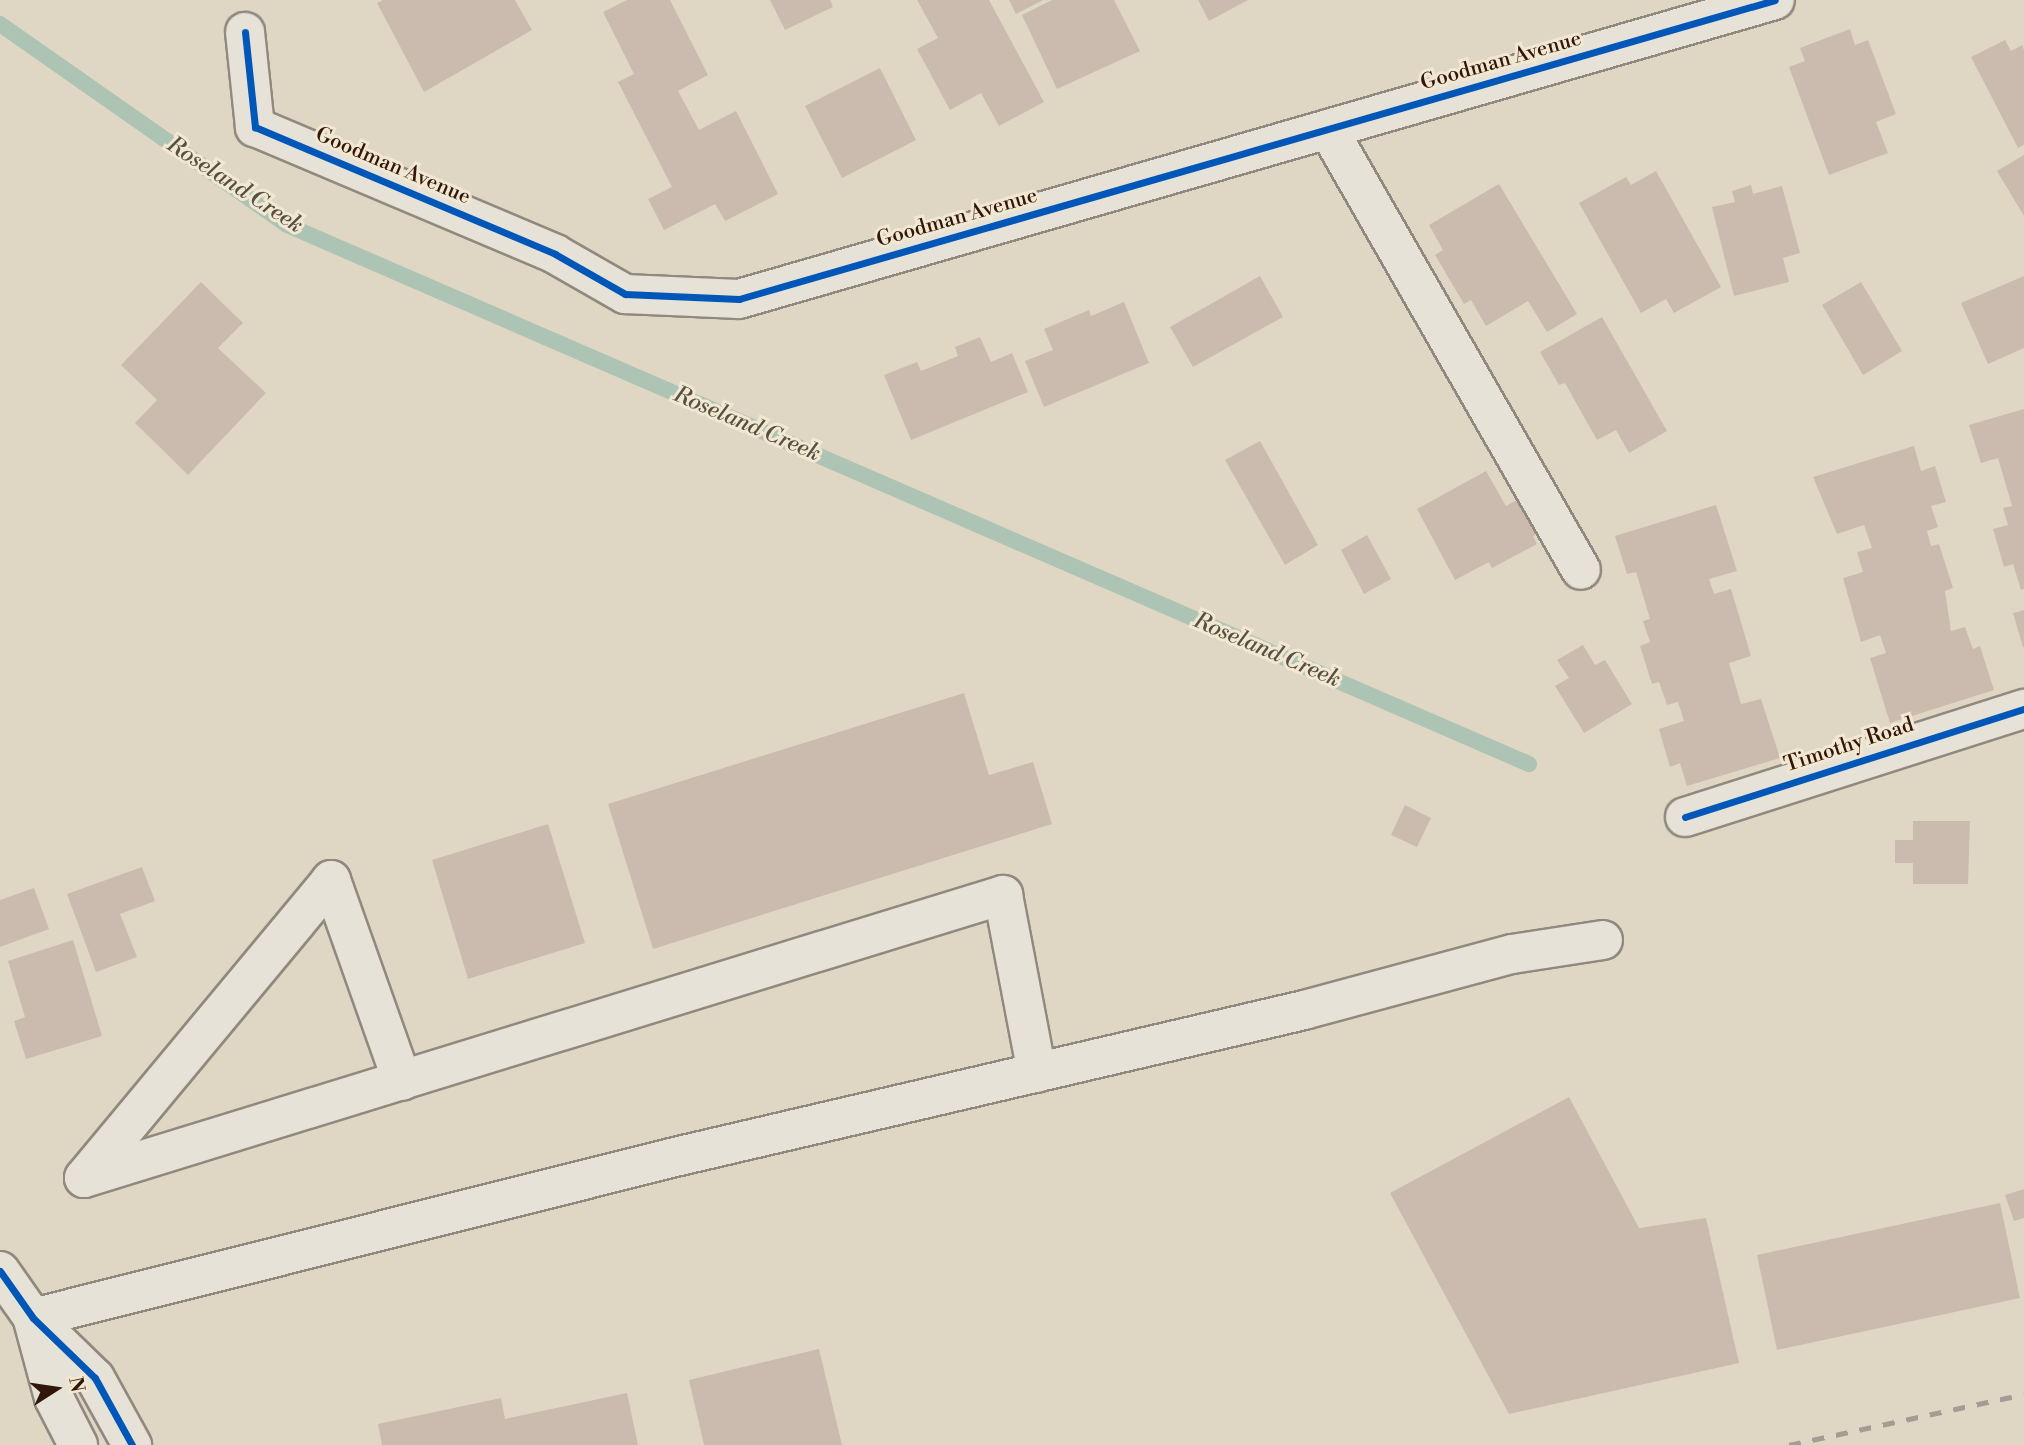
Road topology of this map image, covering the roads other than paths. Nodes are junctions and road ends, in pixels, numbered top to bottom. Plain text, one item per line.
1 (1775, 0) edge
2 (246, 32) dead end
3 (1328, 129) junction
4 (1581, 570) dead end
5 (2024, 709) edge
6 (1685, 817) dead end
7 (1603, 940) dead end
8 (1037, 1073) junction
9 (402, 1081) junction
10 (0, 1271) edge
11 (33, 1318) junction
12 (78, 1445) edge
13 (132, 1445) edge

1 - 3 street, Goodman Avenue
2 - 3 street, Goodman Avenue
3 - 4 street
5 - 6 street, Timothy Road
7 - 8 street
8 - 9 street
8 - 11 street
9 - 9 street
10 - 11 street
11 - 12 street
11 - 13 street

